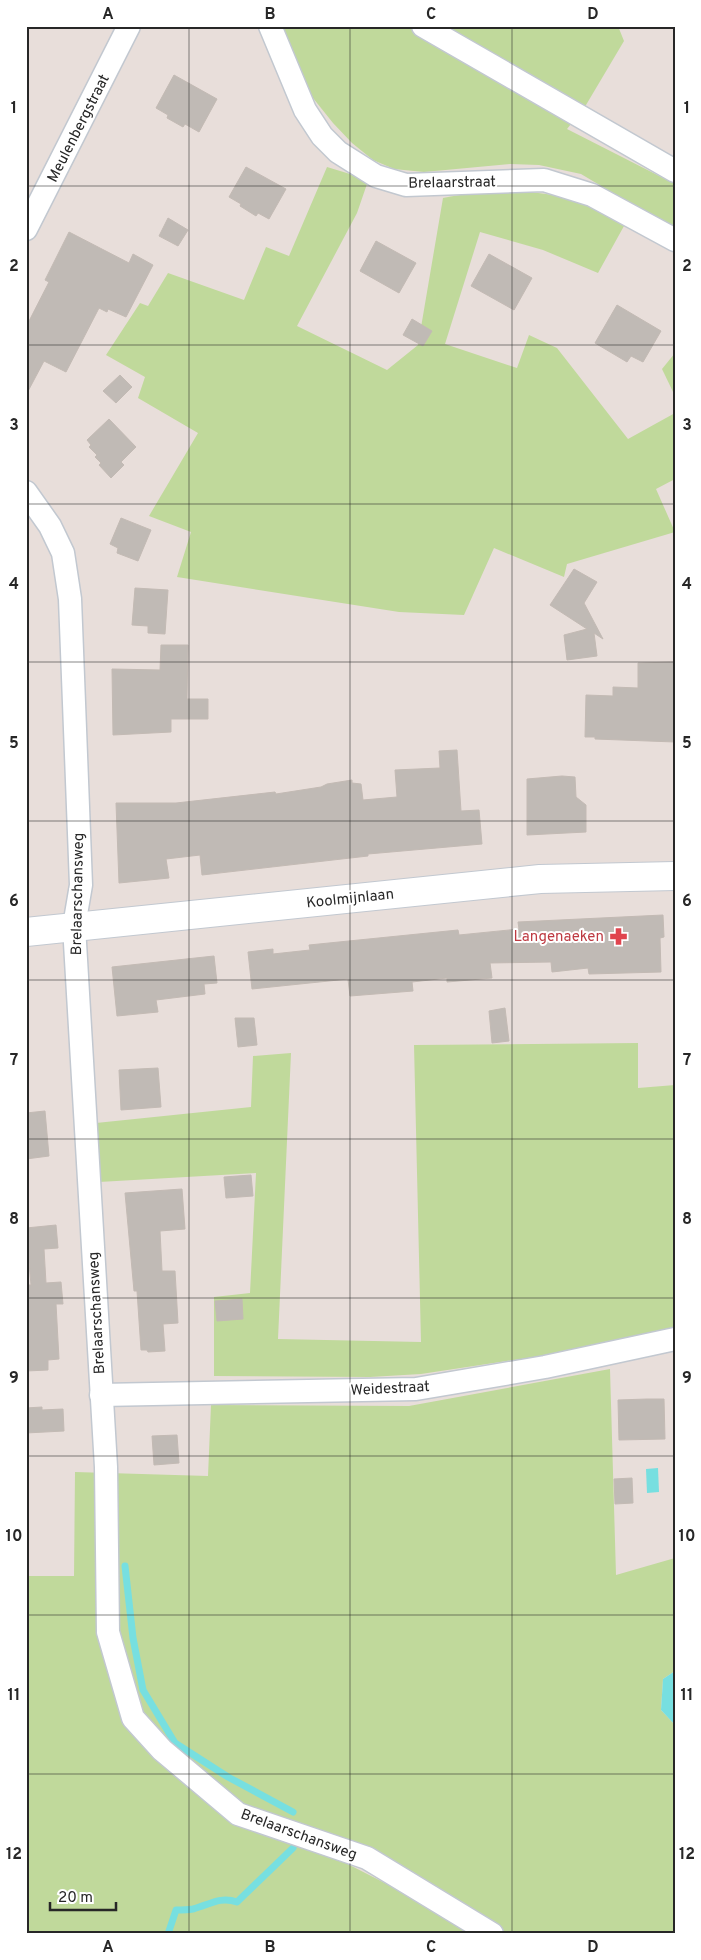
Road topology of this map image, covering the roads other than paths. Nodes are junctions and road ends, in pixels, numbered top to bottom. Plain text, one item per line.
1 (129, 26) edge
2 (270, 26) edge
3 (431, 28) edge
4 (675, 172) edge
5 (26, 229) edge
6 (675, 240) edge
7 (26, 492) edge
8 (675, 876) edge
9 (74, 926) junction
10 (26, 932) edge
11 (675, 1339) edge
12 (101, 1395) junction
13 (492, 1934) edge

1 - 5 street, Meulenbergstraat
2 - 6 street, Brelaarstraat
3 - 4 street
7 - 9 street, Brelaarschansweg
8 - 9 street, Koolmijnlaan
9 - 10 street, Koolmijnlaan
9 - 12 street, Brelaarschansweg
11 - 12 street, Weidestraat
12 - 13 street, Brelaarschansweg

